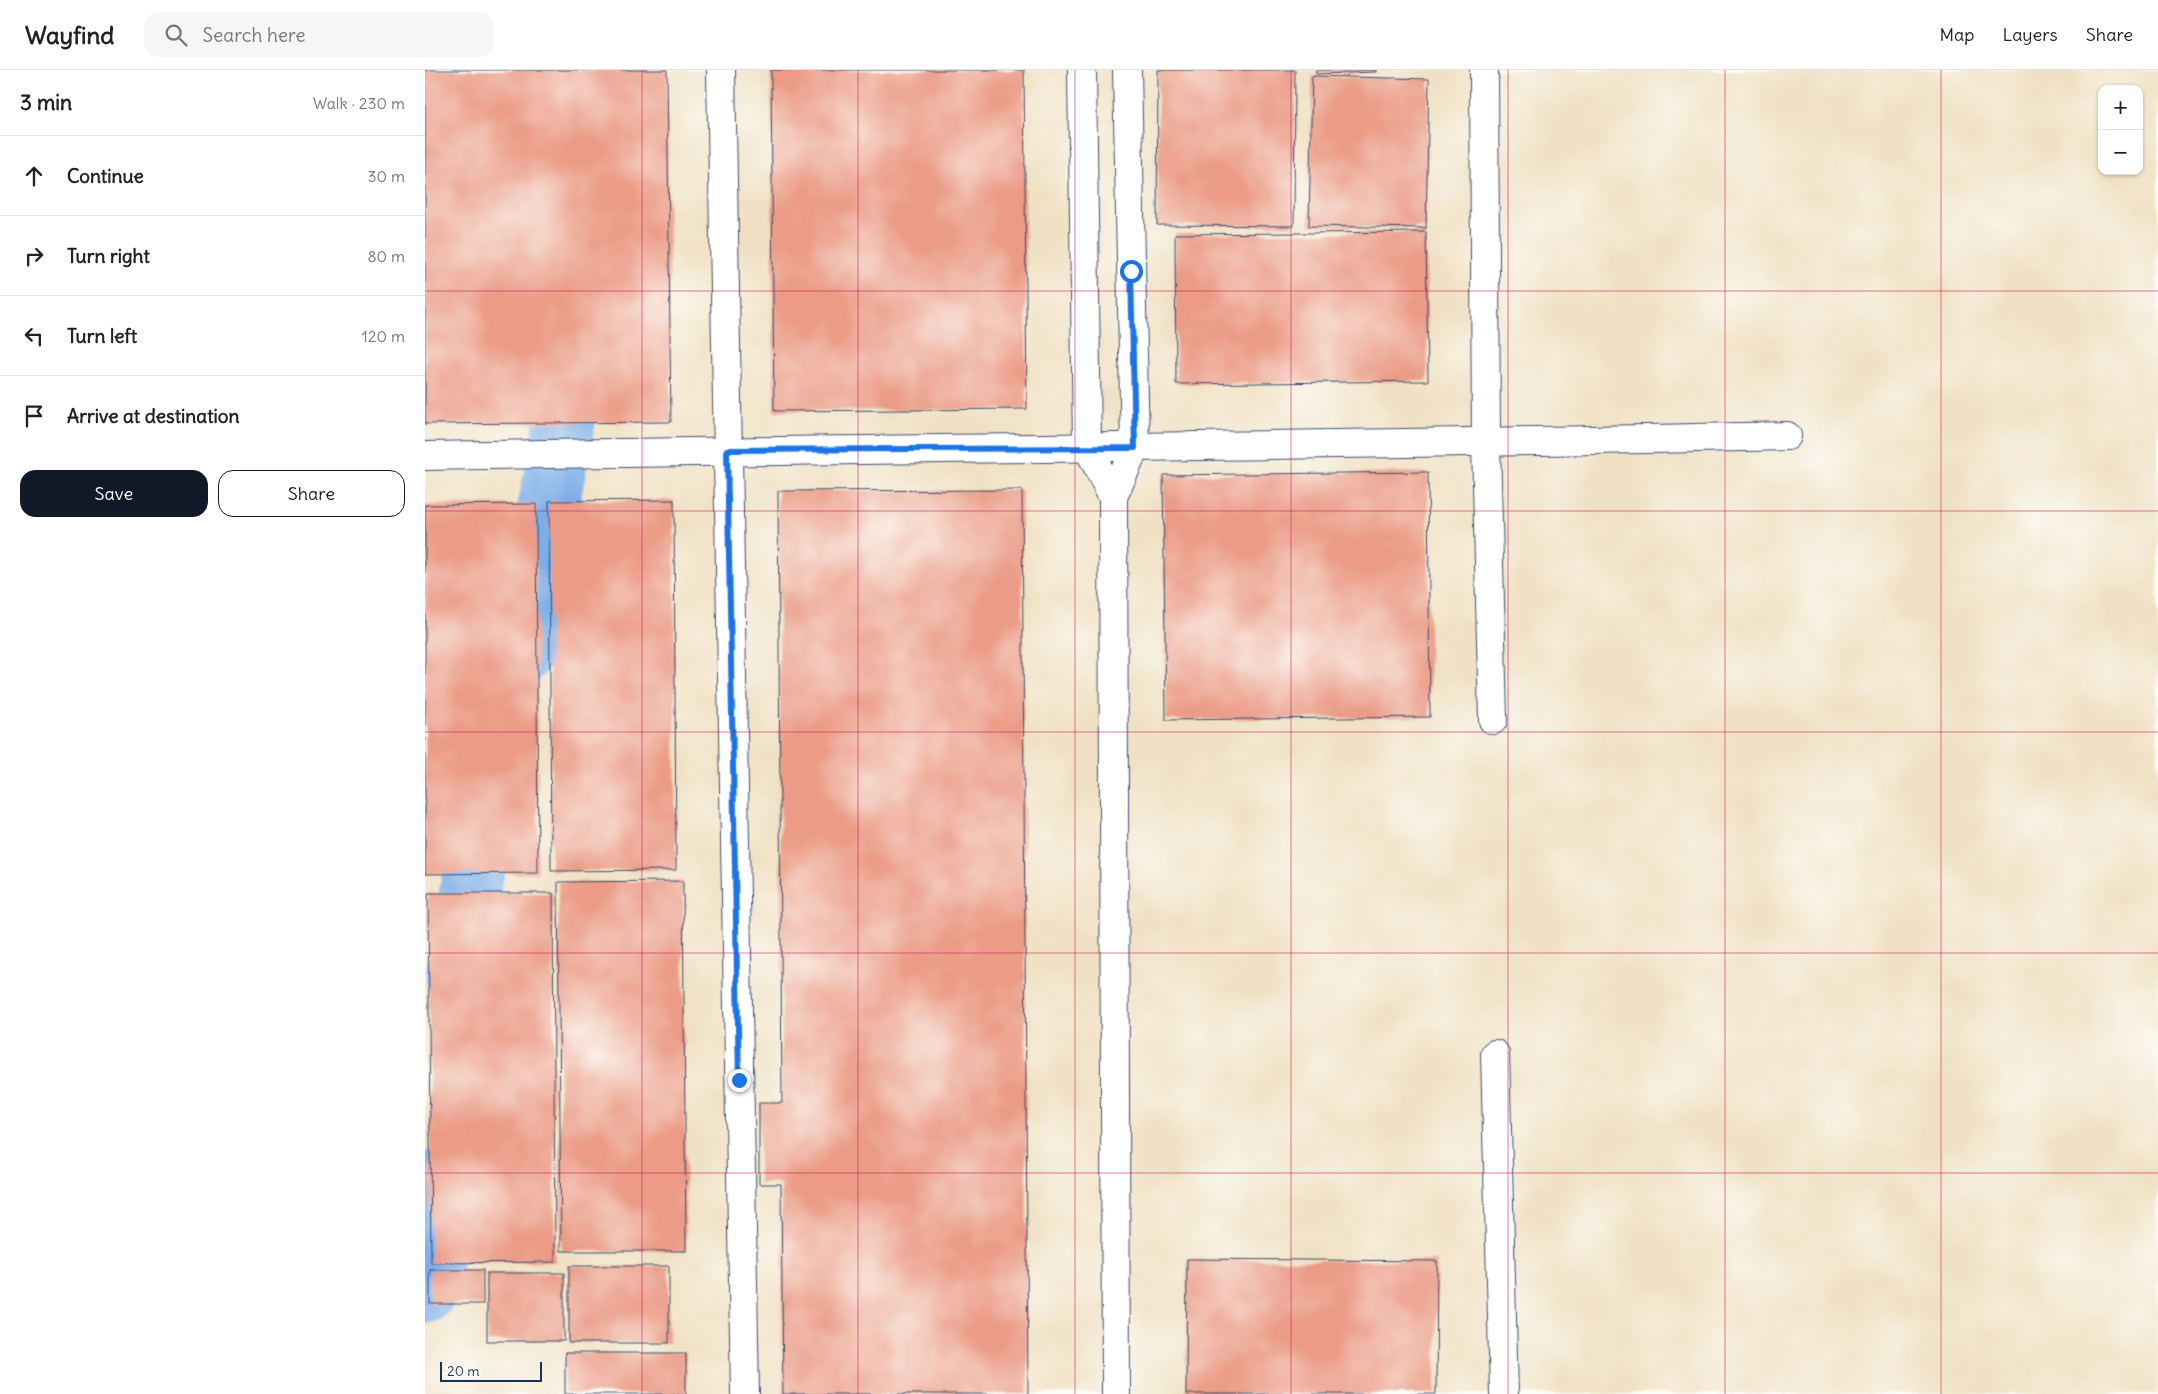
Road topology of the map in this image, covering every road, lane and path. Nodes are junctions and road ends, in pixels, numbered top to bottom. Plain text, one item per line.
1 (721, 70) edge
2 (1082, 70) edge
3 (1127, 70) edge
4 (1484, 70) edge
5 (1787, 436) dead end
6 (1486, 444) junction
7 (1087, 446) junction
8 (1135, 448) junction
9 (727, 450) junction
10 (425, 456) edge
11 (1113, 496) junction
12 (1493, 720) dead end
13 (1495, 1054) dead end
14 (745, 1394) edge
15 (1116, 1394) edge
16 (1504, 1394) edge

1 - 9 lane
2 - 7 lane
3 - 8 lane
4 - 6 lane
5 - 6 lane
6 - 8 lane
6 - 12 lane
7 - 8 lane
7 - 9 lane
7 - 11 lane
8 - 11 lane
9 - 10 lane
9 - 14 lane
11 - 15 lane
13 - 16 lane

